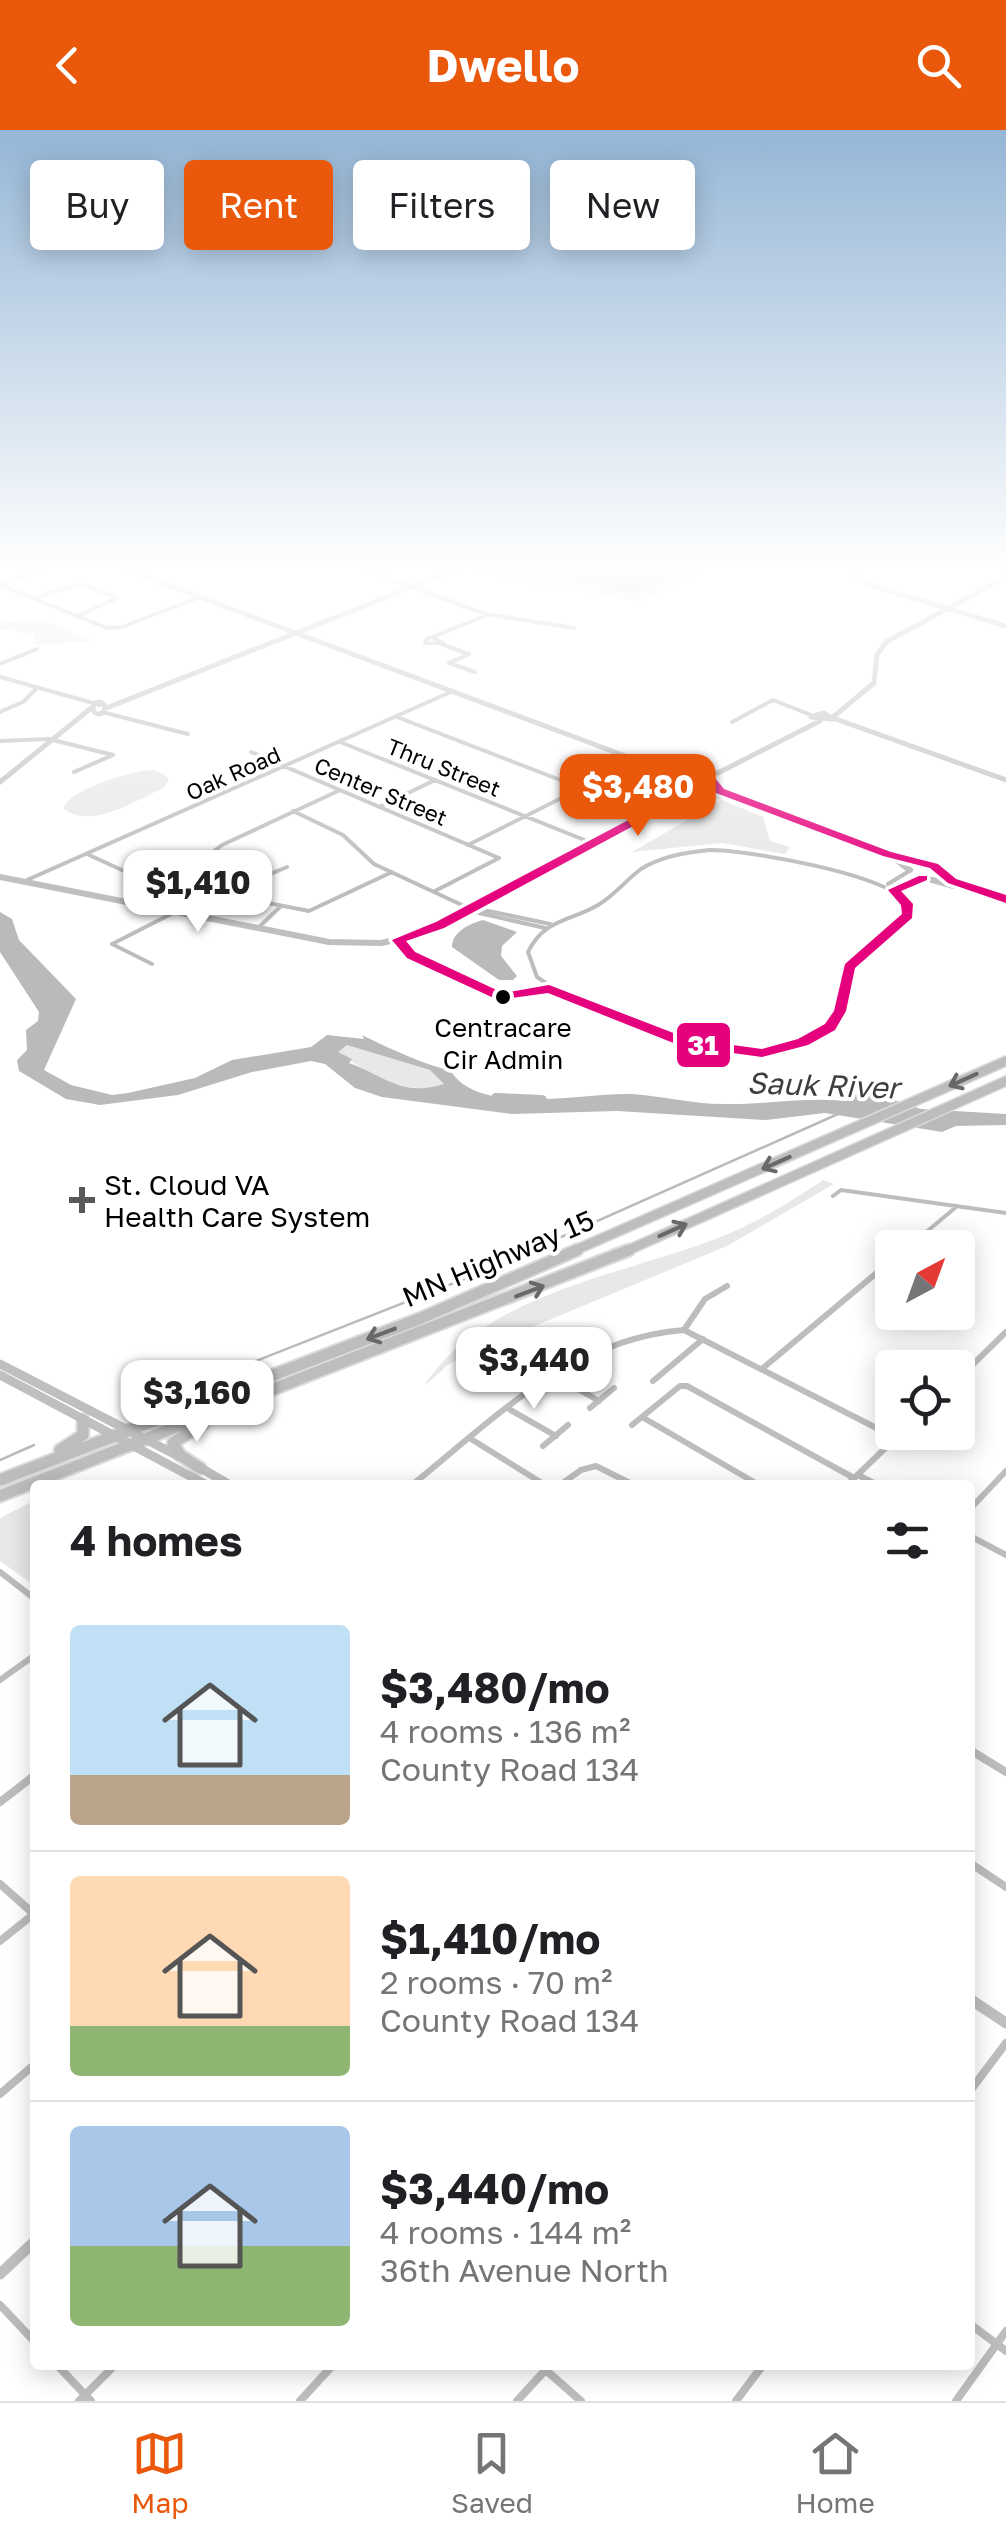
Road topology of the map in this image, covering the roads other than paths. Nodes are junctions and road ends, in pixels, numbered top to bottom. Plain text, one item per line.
1 (189, 674) edge
2 (405, 674) edge
3 (875, 674) edge
4 (0, 677) edge
5 (36, 689) junction
6 (453, 692) junction
7 (857, 698) junction
8 (100, 708) junction
9 (0, 712) edge
10 (815, 714) junction
11 (396, 717) junction
12 (833, 717) junction
13 (732, 722) dead end
14 (822, 722) junction
15 (795, 732) junction
16 (188, 734) dead end
17 (875, 735) junction
18 (49, 740) junction
19 (0, 742) edge
20 (340, 742) junction
21 (251, 752) dead end
22 (636, 760) junction
23 (746, 760) junction
24 (284, 766) junction
25 (74, 772) dead end
26 (705, 778) junction
27 (434, 780) junction
28 (1006, 780) edge
29 (0, 782) edge
30 (686, 783) junction
31 (714, 783) junction
32 (581, 788) junction
33 (340, 790) junction
34 (698, 790) junction
35 (666, 804) junction
36 (379, 806) junction
37 (293, 811) junction
38 (525, 816) junction
39 (592, 843) junction
40 (468, 845) junction
41 (87, 854) junction
42 (927, 864) junction
43 (287, 866) dead end
44 (910, 870) junction
45 (940, 871) junction
46 (392, 872) junction
47 (0, 877) edge
48 (924, 878) junction
49 (24, 882) junction
50 (171, 883) junction
51 (886, 885) junction
52 (894, 890) junction
53 (435, 891) junction
54 (239, 896) junction
55 (1006, 902) edge
56 (282, 905) junction
57 (471, 908) junction
58 (175, 912) junction
59 (547, 926) junction
60 (258, 928) junction
61 (152, 964) dead end
62 (1006, 1061) edge
63 (1006, 1083) edge
64 (833, 1196) dead end
65 (957, 1206) junction
66 (1006, 1213) edge
67 (928, 1230) edge
68 (875, 1274) edge
69 (727, 1286) dead end
70 (684, 1330) junction
71 (1006, 1332) edge
72 (702, 1339) junction
73 (975, 1362) edge
74 (0, 1364) edge
75 (763, 1368) junction
76 (0, 1374) edge
77 (553, 1374) junction
78 (304, 1378) junction
79 (653, 1381) dead end
80 (614, 1388) dead end
81 (599, 1401) junction
82 (590, 1408) dead end
83 (508, 1410) junction
84 (642, 1418) junction
85 (83, 1420) junction
86 (875, 1424) edge
87 (568, 1425) dead end
88 (632, 1425) dead end
89 (114, 1436) junction
90 (556, 1436) junction
91 (130, 1437) junction
92 (145, 1439) junction
93 (471, 1439) junction
94 (544, 1446) dead end
95 (885, 1450) edge
96 (200, 1468) junction
97 (24, 1469) junction
98 (1006, 1471) edge
99 (856, 1476) junction
100 (0, 1480) edge
101 (35, 1480) edge
102 (199, 1480) edge
103 (221, 1480) edge
104 (418, 1480) edge
105 (536, 1480) edge
106 (566, 1480) edge
107 (625, 1480) edge
108 (750, 1480) edge
109 (852, 1480) edge
110 (866, 1480) edge
111 (30, 1482) edge
112 (0, 1496) edge
113 (975, 1503) edge
114 (975, 1539) edge
115 (1006, 1555) edge
116 (0, 1572) edge
117 (30, 1594) edge
118 (30, 1659) edge
119 (0, 1680) edge
120 (975, 1753) edge
121 (1006, 1772) edge
122 (30, 1779) edge
123 (0, 1802) edge
124 (975, 1867) edge
125 (0, 1884) edge
126 (1006, 1886) edge
127 (30, 1910) edge
128 (30, 1918) edge
129 (0, 1942) edge
130 (975, 2001) edge
131 (1006, 2023) edge
132 (1006, 2043) edge
133 (30, 2068) edge
134 (975, 2084) edge
135 (0, 2094) edge
136 (30, 2246) edge
137 (0, 2274) edge
138 (0, 2305) edge
139 (975, 2328) edge
140 (1006, 2330) edge
141 (30, 2337) edge
142 (997, 2344) junction
143 (1006, 2352) edge
144 (61, 2370) edge
145 (111, 2370) edge
146 (328, 2370) edge
147 (543, 2370) edge
148 (548, 2370) edge
149 (759, 2370) edge
150 (85, 2399) edge
151 (300, 2401) edge
152 (518, 2401) edge
153 (581, 2401) edge
154 (736, 2401) edge
155 (956, 2401) edge

1 - 8 street
2 - 6 street
3 - 7 street
4 - 5 street
5 - 8 street
5 - 9 street
6 - 11 street, Oak Road
6 - 22 street
7 - 10 street
7 - 12 street
8 - 16 street
8 - 18 street
10 - 12 street
10 - 13 street
10 - 14 street
10 - 15 street
11 - 20 street, Oak Road
11 - 32 street
12 - 14 street
12 - 17 street
14 - 15 street
14 - 17 street
15 - 23 street
17 - 28 street
18 - 19 street
18 - 25 street
18 - 29 street
20 - 24 street, Oak Road
20 - 27 street, Thru Street
21 - 24 street, Center Street
22 - 26 street
22 - 30 street
22 - 32 street
23 - 26 street
23 - 31 street
24 - 33 street, Center Street
24 - 41 street, Oak Road
26 - 30 street
26 - 31 street
27 - 36 street
27 - 38 street, Thru Street
30 - 34 street
30 - 35 street
31 - 34 street
31 - 42 street
32 - 38 street
33 - 36 street, Center Street
33 - 37 street
34 - 35 street
34 - 44 street
35 - 39 street
36 - 40 street, Center Street
37 - 46 street
37 - 50 street
38 - 39 street, Thru Street
38 - 40 street
39 - 57 street
40 - 53 street, Center Street
41 - 49 street, Oak Road
41 - 50 street
42 - 44 street
42 - 45 street
43 - 54 street
44 - 48 street
44 - 51 street
45 - 48 street
45 - 55 street
46 - 53 street
46 - 56 street
47 - 49 street
48 - 52 street
48 - 55 street
49 - 58 street
50 - 54 street
51 - 52 street
51 - 59 street
52 - 59 street
53 - 57 street
54 - 56 street
56 - 60 street
57 - 59 street
57 - 60 street
58 - 60 street
58 - 61 street
62 -> 91 highway, MN Highway 15
78 -> 63 highway, MN Highway 15
64 - 65 street
65 - 66 street
65 - 67 street
68 - 75 street
69 - 70 street
70 - 72 street
70 - 77 street
71 - 73 street
72 - 75 street
72 - 79 street
74 - 91 street
75 - 86 street
76 - 85 street
77 - 81 street
77 - 83 street
78 - 92 highway, MN Highway 15
78 - 96 highway
80 - 81 street
81 - 82 street
83 - 90 street
83 - 93 street
84 - 88 street
84 - 99 street
84 - 108 street
85 - 89 street
85 - 97 highway
87 - 90 street
89 - 91 highway, MN Highway 15
89 - 97 highway, MN Highway 15
90 - 94 street
91 - 92 highway, MN Highway 15
91 - 101 highway, MN Highway 15
91 - 102 street
92 - 96 street
93 - 104 street
93 - 105 street
95 - 99 street
96 - 103 street
97 - 100 highway, MN Highway 15
98 - 113 street
99 - 109 street
99 - 110 street
106 - 107 street
111 - 112 highway, MN Highway 15
114 - 115 street
116 - 117 street
118 - 119 street
120 - 121 street
122 - 123 street
124 - 126 street
125 - 127 street
128 - 129 street
130 - 131 street
132 - 134 street
133 - 135 street
136 - 137 street
138 - 141 street
139 - 142 street
140 - 142 street
142 - 143 street
142 - 155 street
144 - 150 street
145 - 150 street
146 - 151 street
147 - 152 street
148 - 153 street
149 - 154 street

